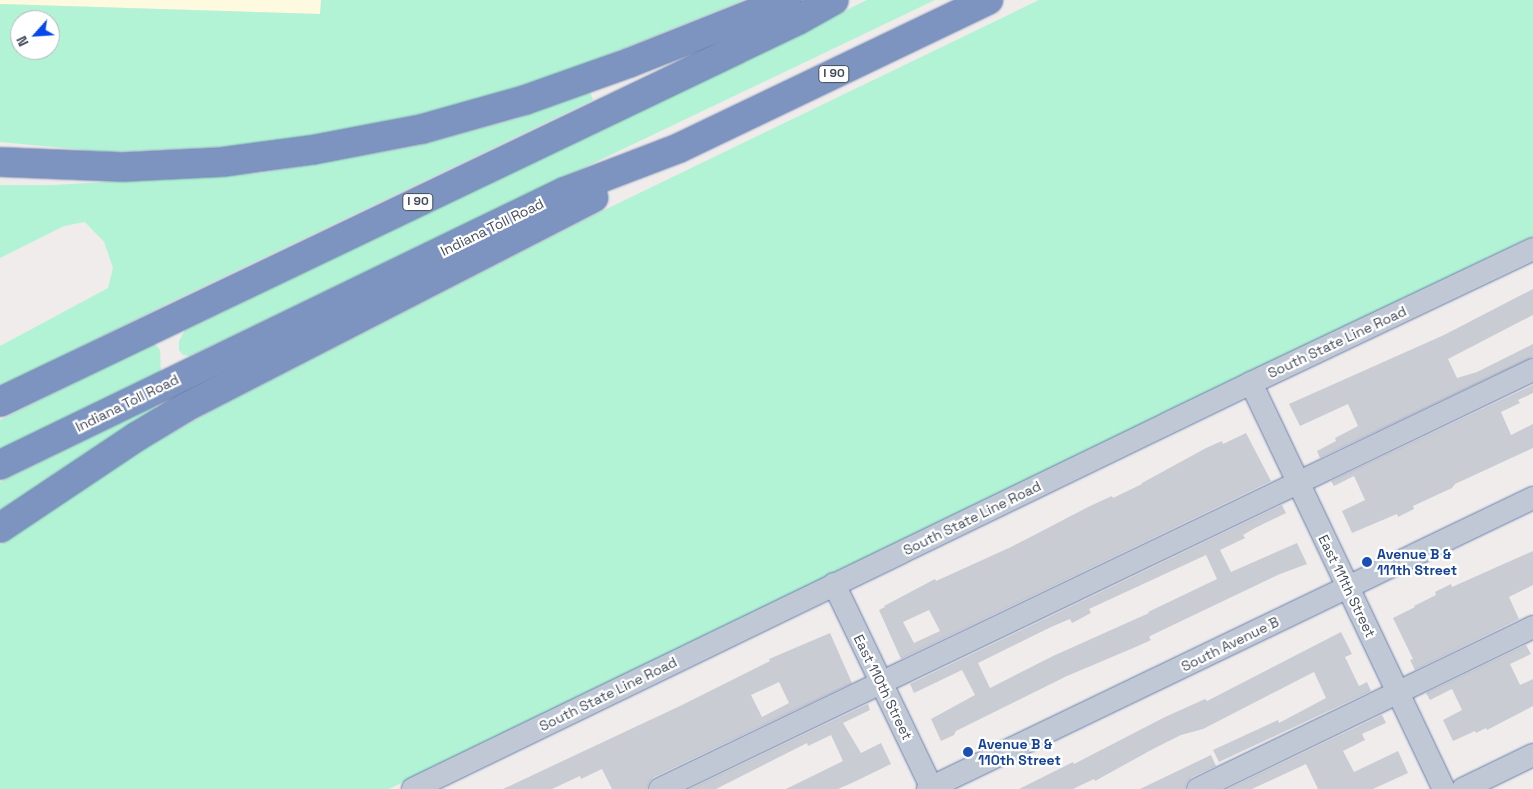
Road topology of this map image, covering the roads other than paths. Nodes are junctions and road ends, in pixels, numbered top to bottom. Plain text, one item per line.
1 (787, 0) edge
2 (834, 0) edge
3 (988, 0) edge
4 (679, 148) junction
5 (0, 162) edge
6 (1533, 249) edge
7 (1533, 370) edge
8 (1251, 383) junction
9 (0, 402) edge
10 (0, 465) edge
11 (1298, 482) junction
12 (1533, 498) edge
13 (0, 528) edge
14 (834, 584) junction
15 (1348, 587) junction
16 (1533, 627) edge
17 (881, 683) junction
18 (1398, 693) junction
19 (1533, 755) edge
20 (417, 788) edge
21 (930, 788) edge
22 (660, 789) edge
23 (1198, 789) edge
24 (1444, 789) edge
25 (1463, 789) edge

1 - 5 highway
2 - 9 highway, I 90
3 - 4 highway, Indiana Toll Road / I 90
4 - 10 highway, Indiana Toll Road / I 90
4 - 13 highway
6 - 8 street, South State Line Road
7 - 11 street
8 - 11 street, East 111th Street
8 - 14 street, South State Line Road
11 - 15 street, East 111th Street
11 - 17 street
12 - 15 street, South Avenue B
14 - 17 street, East 110th Street
14 - 20 street, South State Line Road
15 - 18 street, East 111th Street
15 - 21 street, South Avenue B
16 - 18 street
17 - 21 street, East 110th Street
17 - 22 street
18 - 23 street
18 - 24 street, East 111th Street
19 - 25 street

